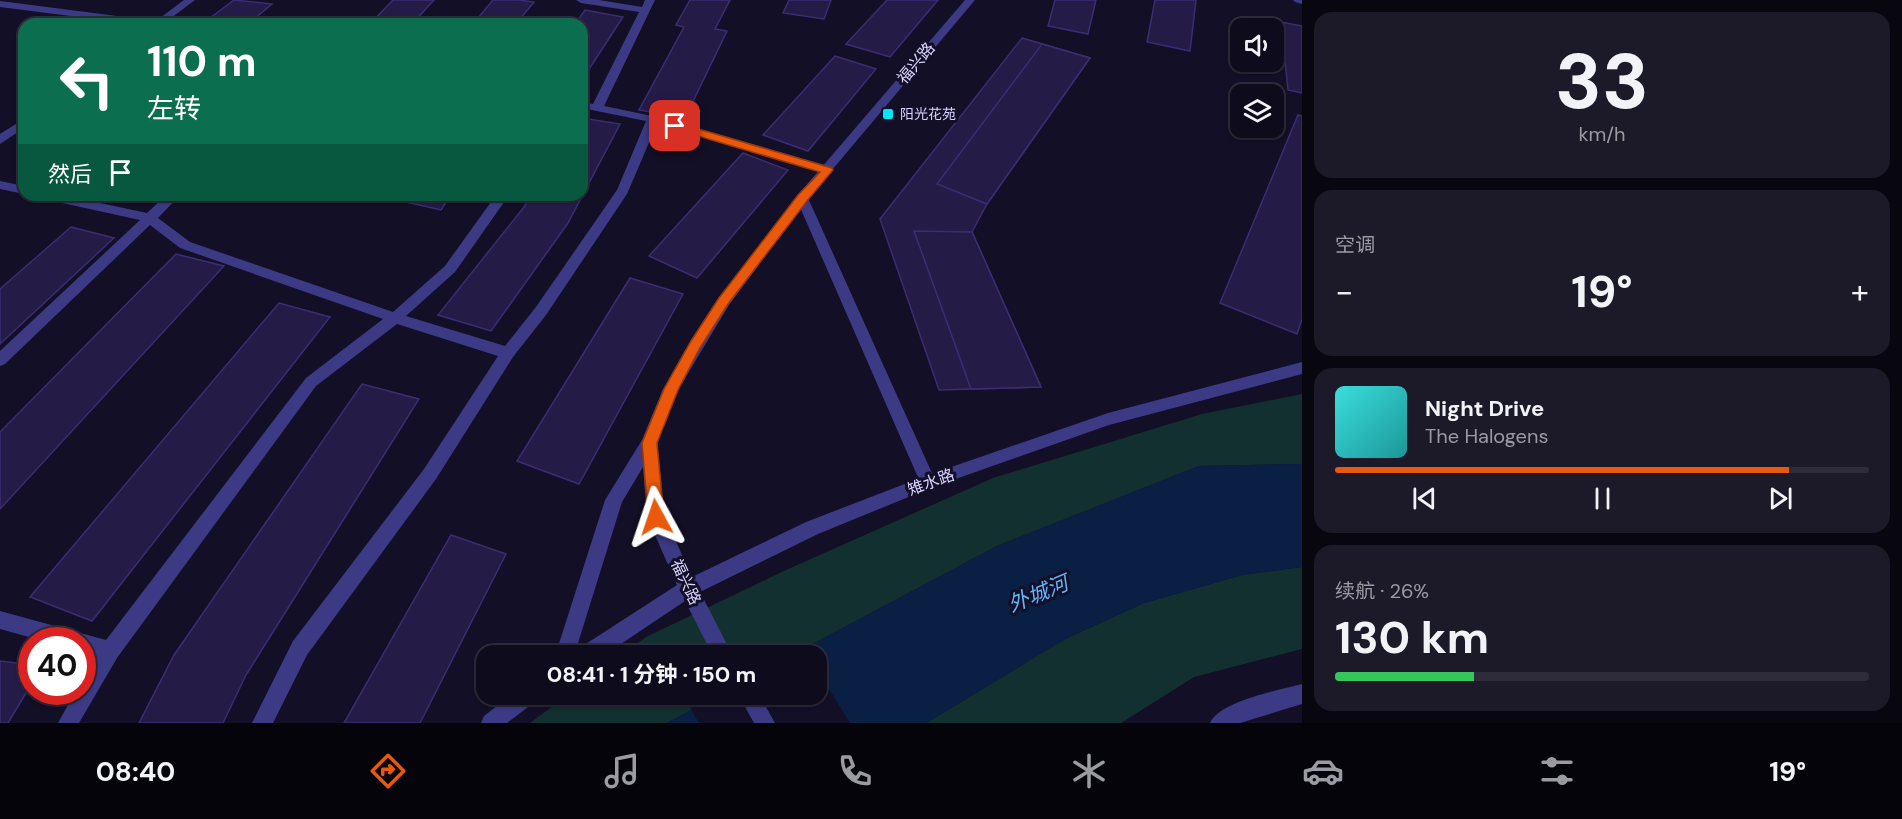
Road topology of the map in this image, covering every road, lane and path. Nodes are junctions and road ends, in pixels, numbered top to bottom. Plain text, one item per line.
1 (190, 0) edge
2 (581, 0) edge
3 (969, 0) edge
4 (0, 4) edge
5 (647, 5) edge
6 (110, 18) edge
7 (165, 18) edge
8 (588, 106) edge
9 (597, 108) junction
10 (653, 119) junction
11 (18, 126) edge
12 (0, 140) edge
13 (828, 170) junction
14 (0, 185) edge
15 (18, 189) edge
16 (802, 198) junction
17 (72, 201) edge
18 (168, 201) edge
19 (499, 201) edge
20 (150, 218) junction
21 (395, 318) junction
22 (508, 353) junction
23 (0, 360) edge
24 (1302, 368) edge
25 (649, 443) junction
26 (928, 482) junction
27 (688, 588) junction
28 (0, 621) edge
29 (23, 627) edge
30 (568, 645) edge
31 (602, 645) edge
32 (717, 645) edge
33 (96, 647) edge
34 (110, 651) junction
35 (1302, 694) edge
36 (515, 705) edge
37 (754, 705) edge
38 (68, 723) edge
39 (262, 723) edge
40 (491, 723) edge
41 (765, 723) edge
42 (1220, 723) edge

1 - 7 street
2 - 5 street
3 - 13 street, 福兴路
4 - 6 street
5 - 9 street
8 - 9 street
9 - 10 street
10 - 13 street
10 - 22 street
11 - 12 street
13 - 16 street, 福兴路
14 - 15 street
16 - 25 street, 福兴路
16 - 26 street
17 - 20 street
18 - 20 street
19 - 21 street
20 - 21 street
20 - 23 street
21 - 22 street
21 - 34 street
22 - 39 street
24 - 26 street, 雉水路
25 - 27 street, 福兴路
25 - 30 street
26 - 27 street, 雉水路
27 - 31 street, 雉水路
27 - 32 street, 福兴路
28 - 29 street
33 - 34 street
34 - 38 street
35 - 42 street
36 - 40 street
37 - 41 street

